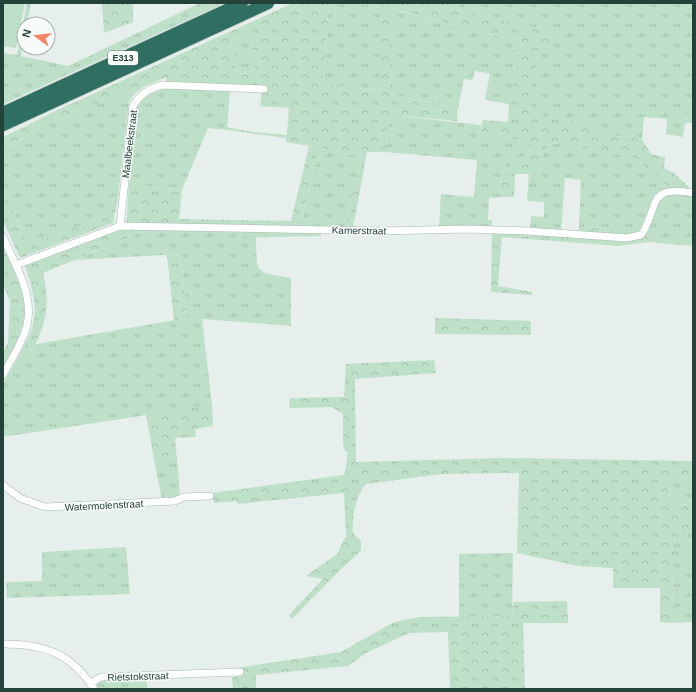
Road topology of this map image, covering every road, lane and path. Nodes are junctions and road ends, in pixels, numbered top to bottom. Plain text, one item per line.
1 (242, 3) edge
2 (268, 3) edge
3 (264, 89) dead end
4 (3, 113) edge
5 (3, 125) edge
6 (693, 193) edge
7 (120, 226) junction
8 (3, 238) edge
9 (16, 265) junction
10 (3, 375) edge
11 (3, 485) edge
12 (210, 496) dead end
13 (3, 644) edge
14 (240, 672) dead end
15 (92, 686) edge

1 - 4 highway, E313
2 - 5 highway, E313
3 - 7 street, Maalbeekstraat
6 - 7 street, Kamerstraat
7 - 9 street, Kamerstraat
8 - 9 street
9 - 10 street
11 - 12 street, Watermolenstraat
13 - 15 street, Rietstokstraat
14 - 15 street, Rietstokstraat

